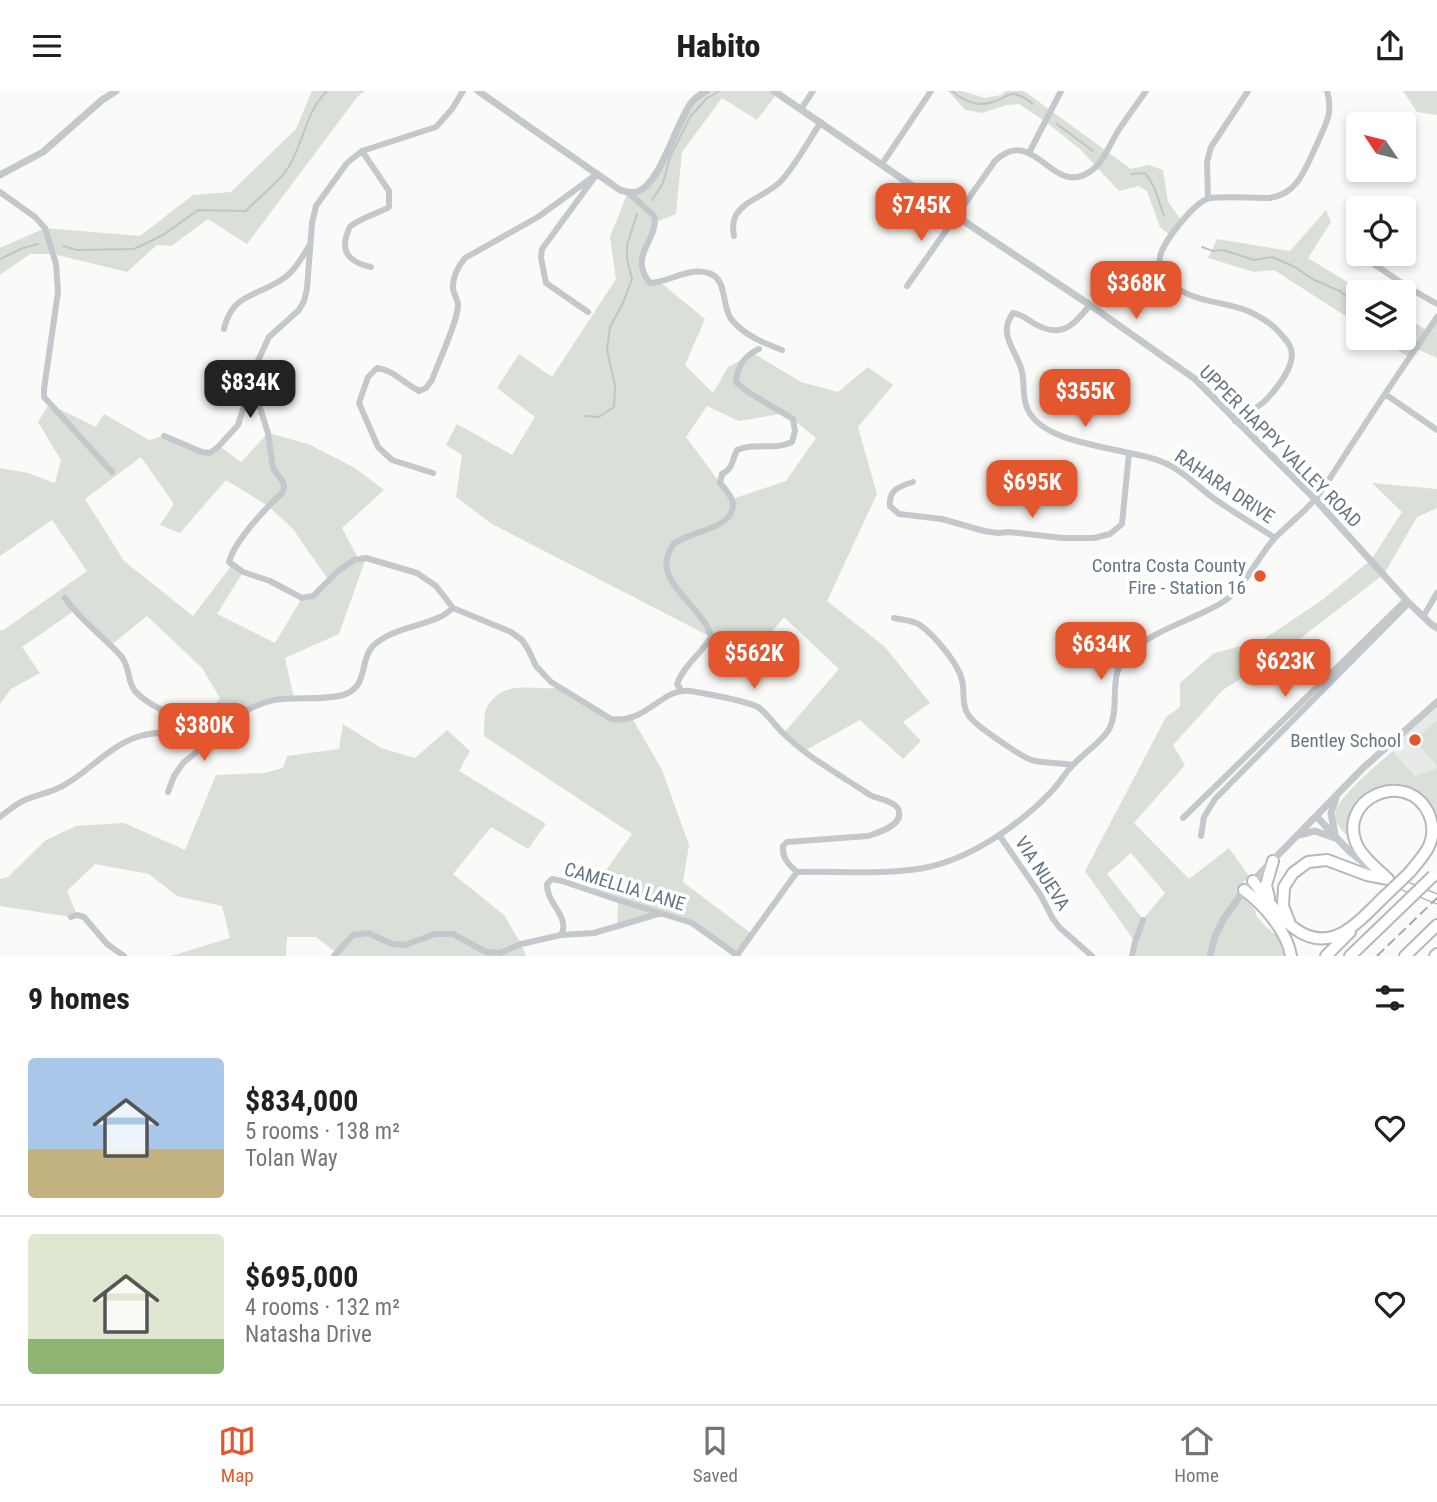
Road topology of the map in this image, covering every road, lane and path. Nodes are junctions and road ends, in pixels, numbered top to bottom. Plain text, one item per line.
1 (116, 91) edge
2 (463, 91) edge
3 (478, 91) edge
4 (706, 91) edge
5 (775, 91) edge
6 (813, 91) edge
7 (931, 91) edge
8 (1061, 91) edge
9 (1146, 91) edge
10 (1248, 91) edge
11 (1327, 91) edge
12 (801, 109) junction
13 (821, 122) junction
14 (362, 151) junction
15 (1029, 153) junction
16 (882, 164) junction
17 (0, 174) edge
18 (597, 174) junction
19 (0, 192) edge
20 (628, 193) junction
21 (1208, 198) junction
22 (957, 215) junction
23 (734, 236) dead end
24 (310, 244) junction
25 (1377, 266) edge
26 (371, 267) dead end
27 (907, 286) dead end
28 (1437, 304) edge
29 (1090, 305) junction
30 (588, 312) dead end
31 (1437, 317) edge
32 (224, 329) dead end
33 (759, 349) dead end
34 (782, 350) dead end
35 (252, 383) junction
36 (1385, 394) junction
37 (1235, 421) junction
38 (1437, 430) edge
39 (164, 436) dead end
40 (1129, 453) junction
41 (112, 472) dead end
42 (433, 473) dead end
43 (913, 482) dead end
44 (1315, 499) junction
45 (1275, 538) junction
46 (1437, 593) edge
47 (65, 598) dead end
48 (1408, 602) junction
49 (453, 608) junction
50 (1423, 617) junction
51 (894, 618) dead end
52 (1437, 628) edge
53 (681, 690) junction
54 (1437, 702) edge
55 (218, 724) junction
56 (1073, 765) junction
57 (168, 792) dead end
58 (1338, 794) junction
59 (1316, 815) junction
60 (0, 817) edge
61 (1183, 818) dead end
62 (999, 835) junction
63 (1201, 836) dead end
64 (1296, 837) junction
65 (1336, 838) junction
66 (1437, 847) edge
67 (1273, 860) junction
68 (797, 871) junction
69 (1410, 872) junction
70 (1435, 874) edge
71 (1388, 879) junction
72 (1253, 881) junction
73 (1244, 890) junction
74 (1386, 895) junction
75 (1437, 899) edge
76 (1273, 907) junction
77 (660, 913) junction
78 (71, 917) dead end
79 (1143, 920) dead end
80 (1437, 925) edge
81 (1299, 931) junction
82 (561, 935) junction
83 (124, 956) edge
84 (334, 956) edge
85 (737, 956) edge
86 (1092, 956) edge
87 (1132, 956) edge
88 (1210, 956) edge
89 (1291, 956) edge
90 (1326, 956) edge
91 (1350, 956) edge
92 (1405, 956) edge

1 - 17 street
2 - 14 street
3 - 18 street
4 - 20 street
5 - 12 street, UPPER HAPPY VALLEY ROAD
6 - 12 street
7 - 16 street
8 - 15 street
9 - 15 street
10 - 21 street
11 - 21 street
12 - 13 street, UPPER HAPPY VALLEY ROAD
13 - 16 street, UPPER HAPPY VALLEY ROAD
13 - 23 street
14 - 24 street
14 - 26 street
15 - 22 street
16 - 22 street, UPPER HAPPY VALLEY ROAD
18 - 20 street
18 - 30 street
18 - 42 street
19 - 41 street
20 - 34 street
21 - 37 street
22 - 27 street
22 - 29 street, UPPER HAPPY VALLEY ROAD
24 - 32 street
24 - 35 street
25 - 28 street
29 - 37 street, UPPER HAPPY VALLEY ROAD
29 - 40 street, RAHARA DRIVE
31 - 36 street
33 - 53 street
35 - 39 street
35 - 49 street
36 - 38 street
36 - 44 street
37 - 44 street, UPPER HAPPY VALLEY ROAD
40 - 43 street
40 - 45 street, RAHARA DRIVE
44 - 45 street
44 - 48 street, UPPER HAPPY VALLEY ROAD
45 - 56 street
46 - 50 street
47 - 55 street
48 - 50 street, UPPER HAPPY VALLEY ROAD
48 - 61 street
48 - 63 street
49 - 53 street
49 - 55 street
50 - 52 street, UPPER HAPPY VALLEY ROAD
51 - 56 street
53 - 68 street
54 - 58 street
55 - 57 street
55 - 60 street
56 - 62 street
58 - 59 street
58 - 65 street
59 - 64 street
59 - 65 street
62 - 68 street
62 - 86 street, VIA NUEVA
64 - 65 street
64 - 67 street
65 - 71 street
66 - 69 highway
67 - 72 street
67 - 76 highway
68 - 85 street
69 - 71 highway
69 - 74 highway, bridge
70 - 91 highway, bridge
71 - 75 main road
71 - 81 highway
72 - 73 street
72 - 76 highway
73 - 88 street
73 - 89 highway
74 - 81 highway
74 - 90 highway
76 - 81 highway
77 - 82 street
77 - 82 street, CAMELLIA LANE
77 - 85 street, CAMELLIA LANE
78 - 83 street
79 - 87 street
80 - 92 highway
82 - 84 street

